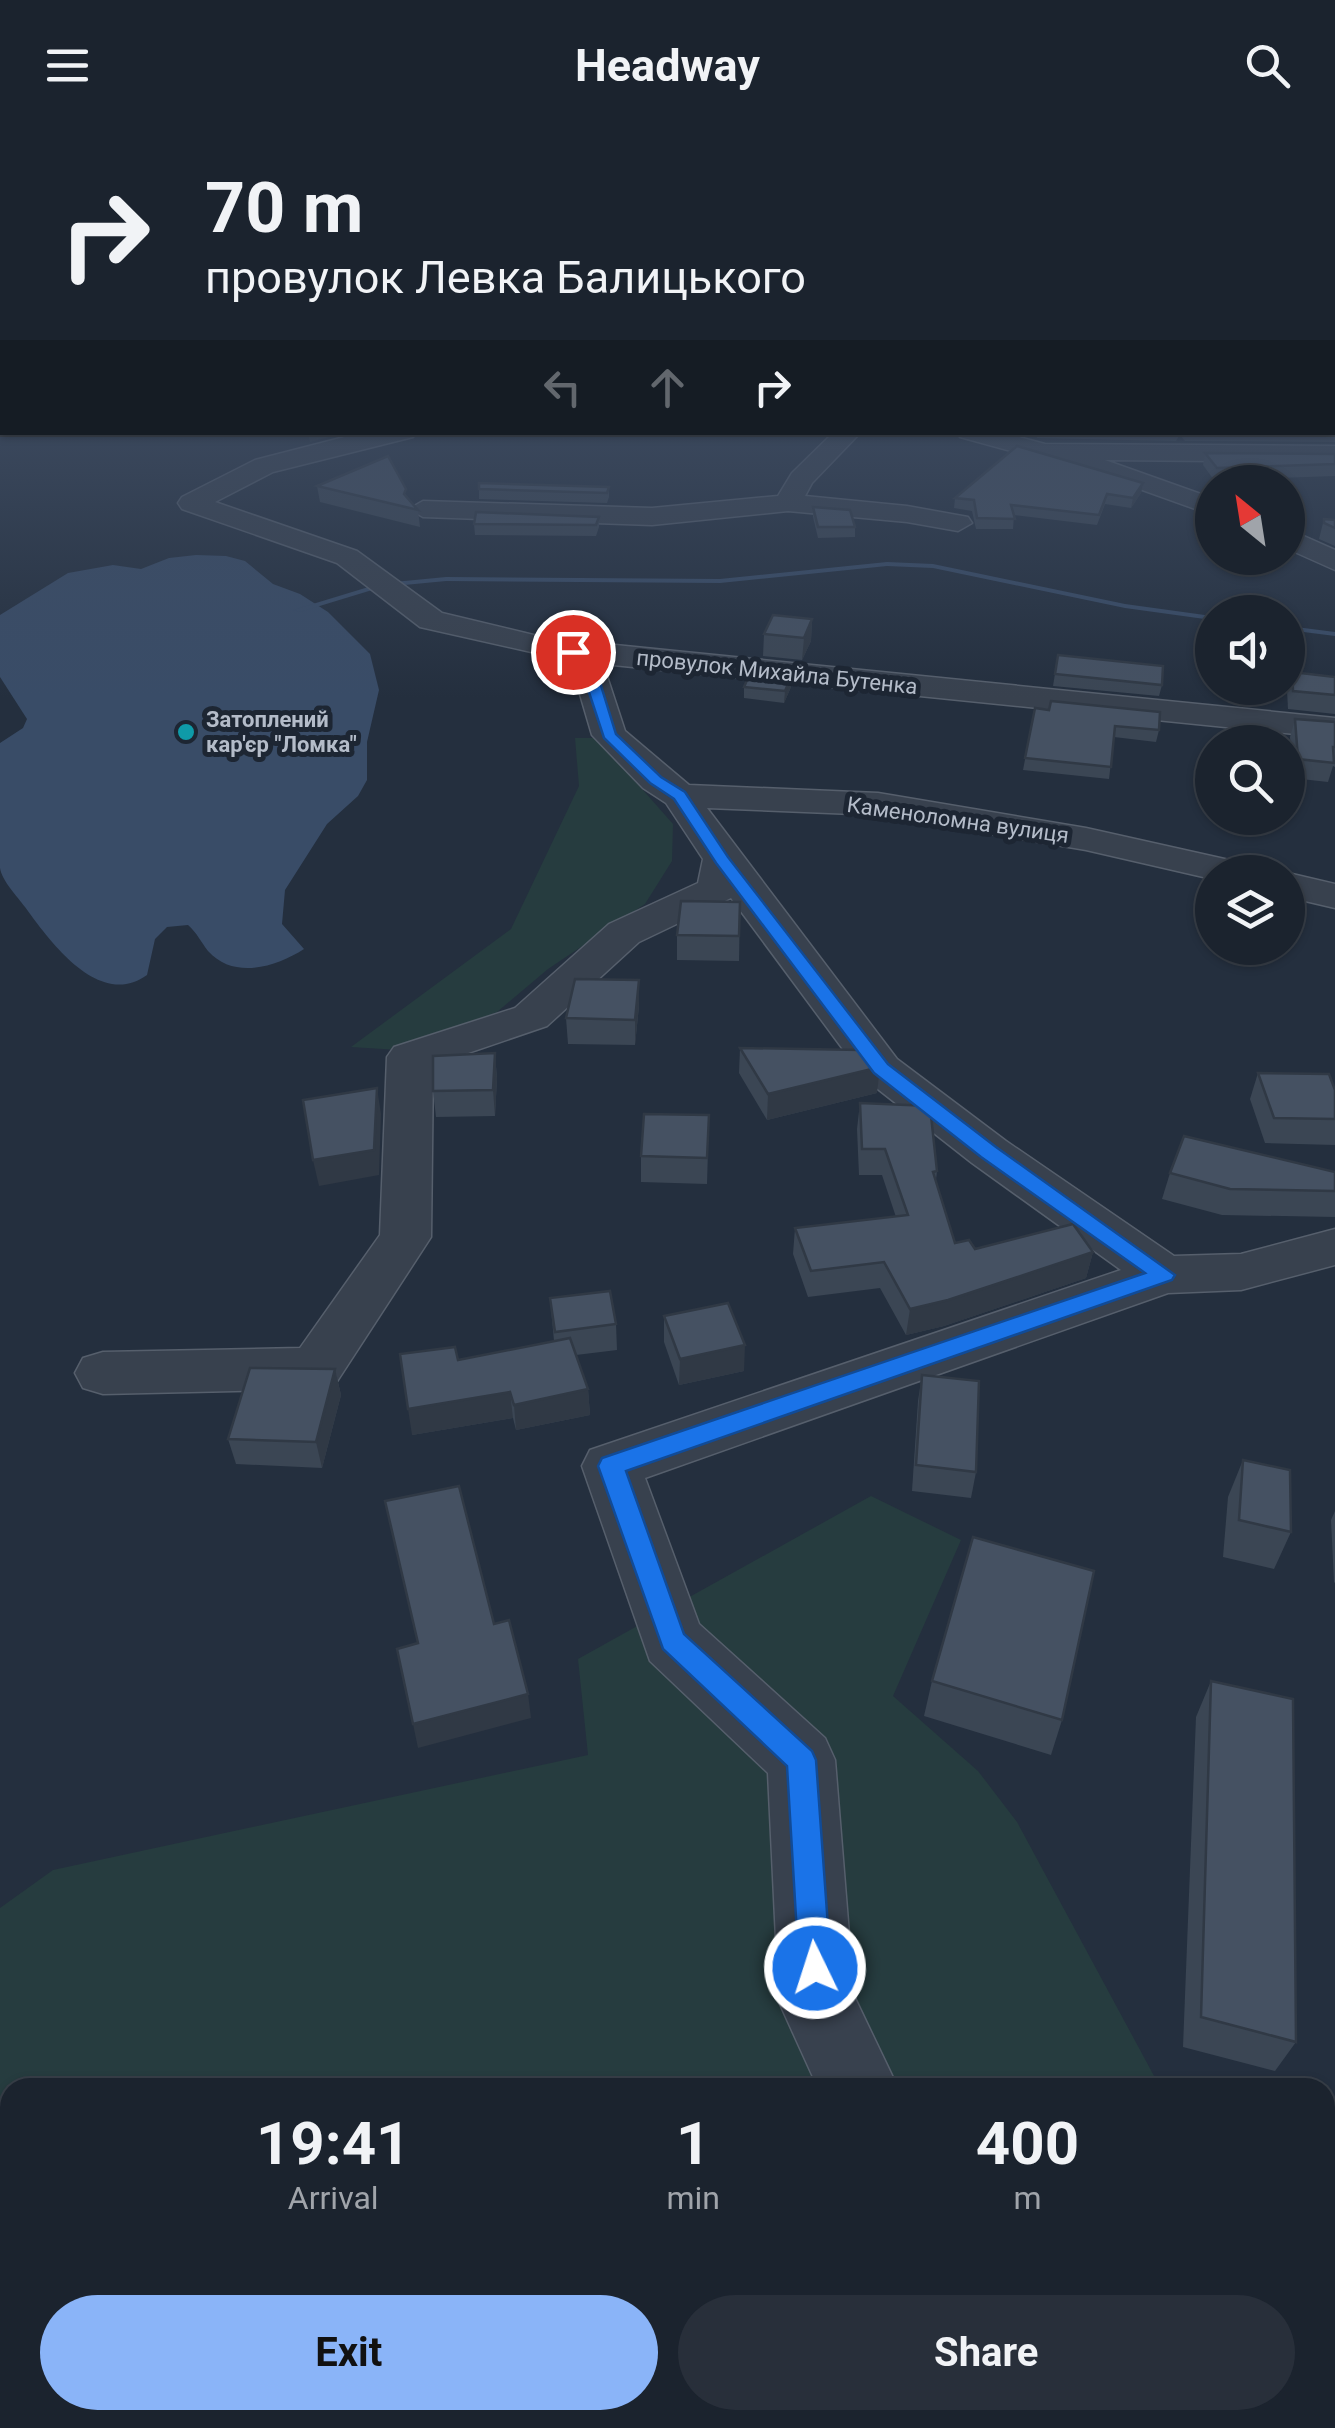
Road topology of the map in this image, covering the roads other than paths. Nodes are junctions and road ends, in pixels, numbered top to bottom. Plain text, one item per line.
1 (230, 483) edge
2 (799, 483) edge
3 (1149, 483) edge
4 (1195, 501) edge
5 (788, 504) junction
6 (423, 509) dead end
7 (958, 523) dead end
8 (1305, 546) edge
9 (1335, 561) edge
10 (573, 652) junction
11 (1335, 728) edge
12 (680, 796) junction
13 (722, 860) junction
14 (1195, 863) edge
15 (1305, 889) edge
16 (1335, 896) edge
17 (1335, 1248) edge
18 (1164, 1275) junction
19 (103, 1373) dead end
20 (854, 2078) edge

1 - 10 street, провулок Михайла Бутенка
2 - 5 street
3 - 4 street
5 - 6 street
5 - 7 street
8 - 9 street
10 - 11 street, провулок Михайла Бутенка
10 - 12 street
12 - 13 street
12 - 14 street, Каменоломна вулиця
13 - 18 street
13 - 19 street
15 - 16 street
17 - 18 street
18 - 20 street

